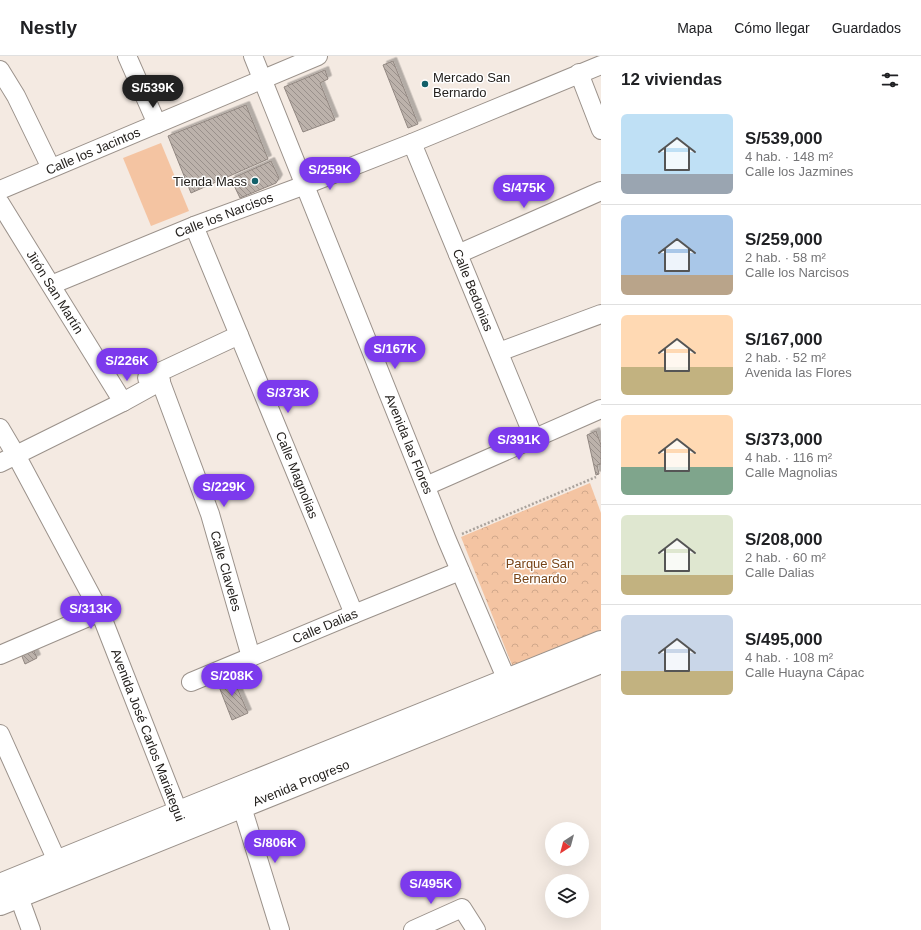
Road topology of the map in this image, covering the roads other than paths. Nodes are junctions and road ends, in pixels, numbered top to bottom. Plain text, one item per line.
1 (127, 56) edge
2 (253, 56) edge
3 (318, 56) edge
4 (599, 66) edge
5 (0, 70) edge
6 (579, 73) junction
7 (262, 79) junction
8 (157, 124) junction
9 (601, 130) edge
10 (412, 143) junction
11 (51, 168) junction
12 (305, 185) junction
13 (0, 190) edge
14 (601, 191) edge
15 (0, 203) edge
16 (194, 226) junction
17 (458, 254) junction
18 (51, 285) junction
19 (601, 314) edge
20 (239, 335) junction
21 (499, 352) junction
22 (159, 377) junction
23 (120, 397) junction
24 (601, 409) edge
25 (0, 428) edge
26 (534, 438) junction
27 (8, 459) edge
28 (426, 486) junction
29 (460, 571) junction
30 (100, 612) junction
31 (354, 614) junction
32 (601, 642) edge
33 (0, 655) edge
34 (251, 657) junction
35 (601, 662) edge
36 (192, 682) dead end
37 (511, 688) junction
38 (0, 734) edge
39 (242, 807) junction
40 (182, 821) junction
41 (57, 861) junction
42 (0, 885) edge
43 (9, 900) edge
44 (31, 930) edge
45 (280, 930) edge
46 (413, 930) edge
47 (476, 930) edge

1 - 8 street
2 - 7 street, Avenida las Flores
3 - 7 street, Calle los Jacintos
4 - 6 street, Calle los Narcisos
5 - 11 street
6 - 9 street
6 - 10 street, Calle los Narcisos
7 - 8 street, Calle los Jacintos
7 - 12 street, Avenida las Flores
8 - 11 street, Calle los Jacintos
10 - 12 street, Calle los Narcisos
10 - 17 street, Calle Bedonias
11 - 13 street, Calle los Jacintos
12 - 16 street, Calle los Narcisos
12 - 28 street, Avenida las Flores
14 - 17 street
15 - 18 street, Jirón San Martín
16 - 18 street, Calle los Narcisos
16 - 20 street, Calle Magnolias
17 - 21 street, Calle Bedonias
18 - 23 street, Jirón San Martín
19 - 21 street
20 - 22 street
20 - 31 street, Calle Magnolias
21 - 26 street, Calle Bedonias
22 - 23 street
22 - 34 street, Calle Claveles
23 - 27 street
24 - 26 street
25 - 27 street, Avenida José Carlos Mariategui
26 - 28 street
27 - 30 street, Avenida José Carlos Mariategui
28 - 29 street, Avenida las Flores
29 - 31 street, Calle Dalias
29 - 37 street, Avenida las Flores
30 - 33 street
30 - 40 street, Avenida José Carlos Mariategui
31 - 34 street, Calle Dalias
32 - 37 main road, Avenida Progreso
34 - 36 street, Calle Dalias
35 - 37 main road, Avenida Progreso
37 - 39 main road, Avenida Progreso
37 - 40 main road, Avenida Progreso
38 - 41 street
39 - 40 main road, Avenida Progreso
39 - 45 street
40 - 41 main road, Avenida Progreso
40 - 43 main road, Avenida Progreso
41 - 42 main road, Avenida Progreso
43 - 44 street
46 - 47 street

